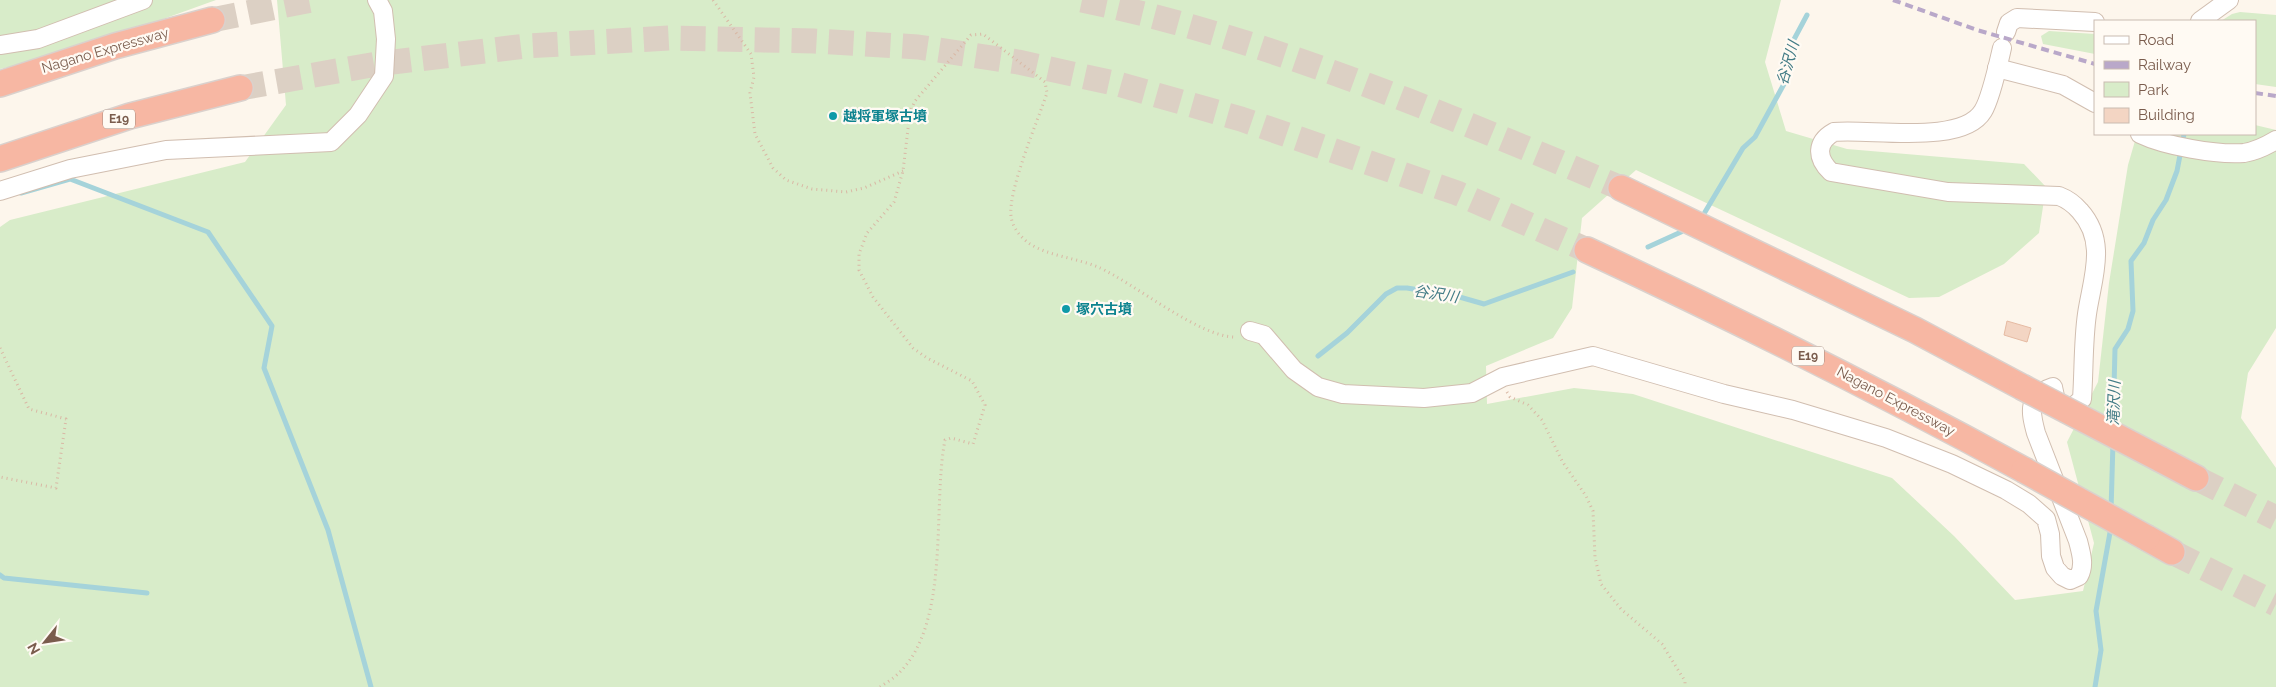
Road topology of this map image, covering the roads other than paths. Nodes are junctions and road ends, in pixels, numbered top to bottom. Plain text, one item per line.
1 (143, 0) edge
2 (377, 0) edge
3 (2229, 0) edge
4 (212, 20) tunnel mouth
5 (2202, 20) edge
6 (2094, 22) edge
7 (0, 46) edge
8 (1997, 68) junction
9 (0, 84) edge
10 (240, 88) tunnel mouth
11 (2094, 102) edge
12 (2144, 135) edge
13 (2276, 140) edge
14 (0, 159) edge
15 (1621, 188) tunnel mouth
16 (0, 191) edge
17 (1587, 250) tunnel mouth
18 (1250, 331) road end
19 (2196, 478) tunnel mouth
20 (2172, 552) tunnel mouth

1 - 7 street
2 - 16 street
3 - 5 street
4 - 9 highway, Nagano Expressway
6 - 8 street
8 - 11 street
8 - 18 street
10 - 14 highway, E19
12 - 13 street
15 - 19 highway, bridge
17 - 20 highway, Nagano Expressway / E19, bridge

